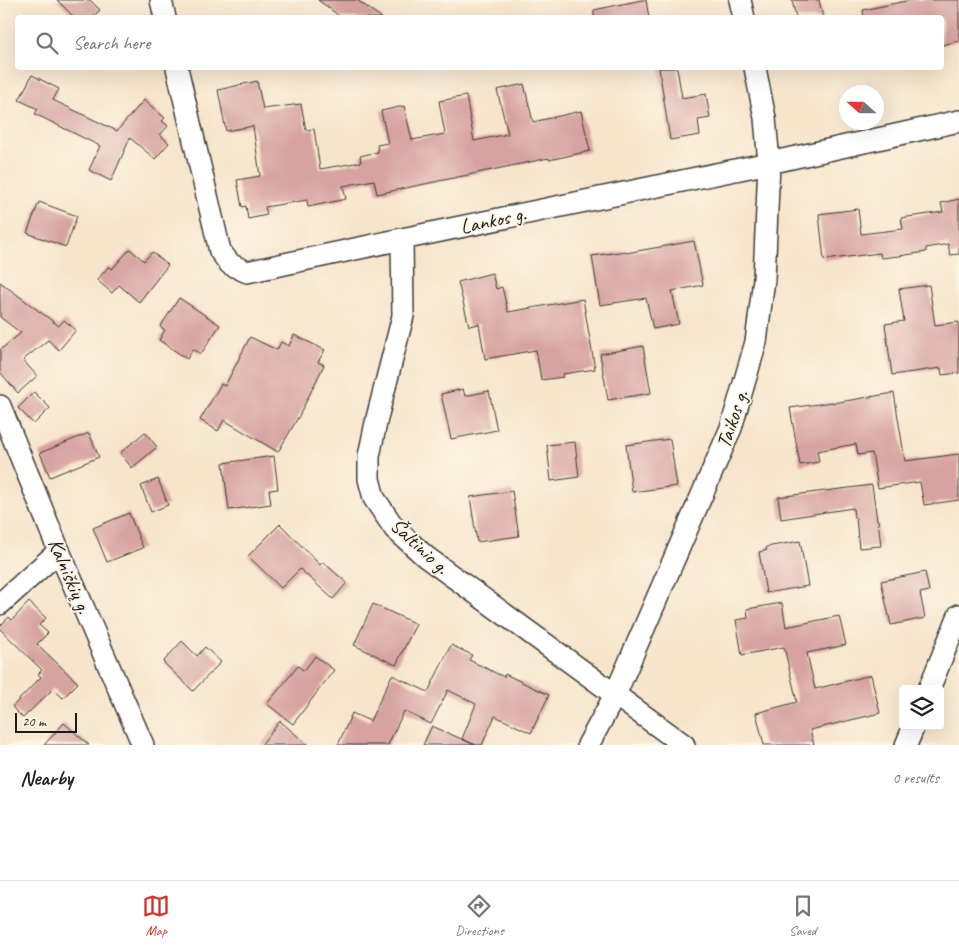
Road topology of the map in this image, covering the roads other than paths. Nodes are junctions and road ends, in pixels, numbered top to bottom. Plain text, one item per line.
1 (161, 0) edge
2 (740, 0) edge
3 (164, 15) edge
4 (743, 15) edge
5 (176, 70) edge
6 (755, 70) edge
7 (959, 121) edge
8 (769, 163) junction
9 (402, 239) junction
10 (0, 406) edge
11 (59, 551) junction
12 (0, 604) edge
13 (959, 615) edge
14 (931, 685) edge
15 (615, 695) junction
16 (912, 730) edge
17 (143, 745) edge
18 (588, 745) edge
19 (684, 745) edge
20 (906, 745) edge

1 - 3 street
2 - 4 street
5 - 9 street, Lankos g.
6 - 8 street, Taikos g.
7 - 8 street, Lankos g.
8 - 9 street, Lankos g.
8 - 15 street, Taikos g.
9 - 15 street, Šaltinio g.
10 - 11 street, Kalniškių g.
11 - 12 street
11 - 17 street, Kalniškių g.
13 - 14 street
15 - 18 street, Taikos g.
15 - 19 street, Šaltinio g.
16 - 20 street

